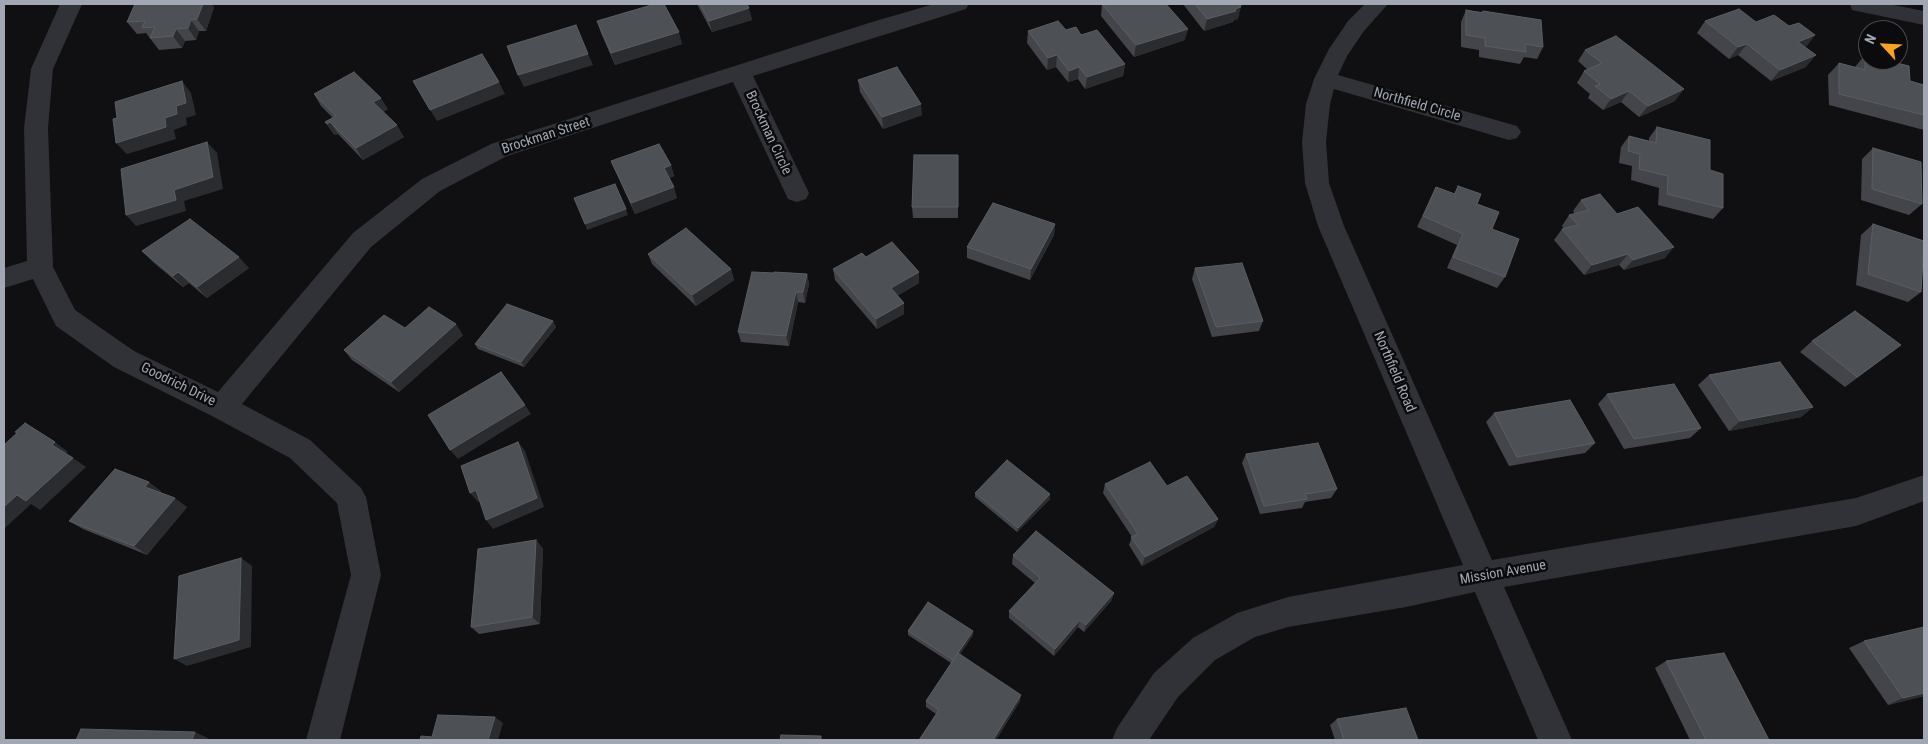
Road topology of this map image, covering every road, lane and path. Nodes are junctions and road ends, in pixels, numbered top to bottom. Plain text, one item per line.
1 (71, 4) edge
2 (958, 4) edge
3 (1377, 4) edge
4 (1860, 5) dead end
5 (1924, 18) edge
6 (740, 73) junction
7 (1325, 79) junction
8 (1510, 132) dead end
9 (796, 193) dead end
10 (40, 267) junction
11 (4, 278) edge
12 (222, 407) junction
13 (1924, 488) edge
14 (1483, 576) junction
15 (323, 740) edge
16 (1129, 740) edge
17 (1555, 740) edge

1 - 10 street, Goodrich Drive
2 - 6 street, Brockman Street
3 - 7 street, Northfield Road
4 - 5 street
6 - 9 street, Brockman Circle
6 - 12 street, Brockman Street
7 - 8 street, Northfield Circle
7 - 14 street, Northfield Road
10 - 11 street
10 - 12 street, Goodrich Drive
12 - 15 street, Goodrich Drive
13 - 14 street, Mission Avenue
14 - 16 street, Mission Avenue
14 - 17 street, Northfield Road

